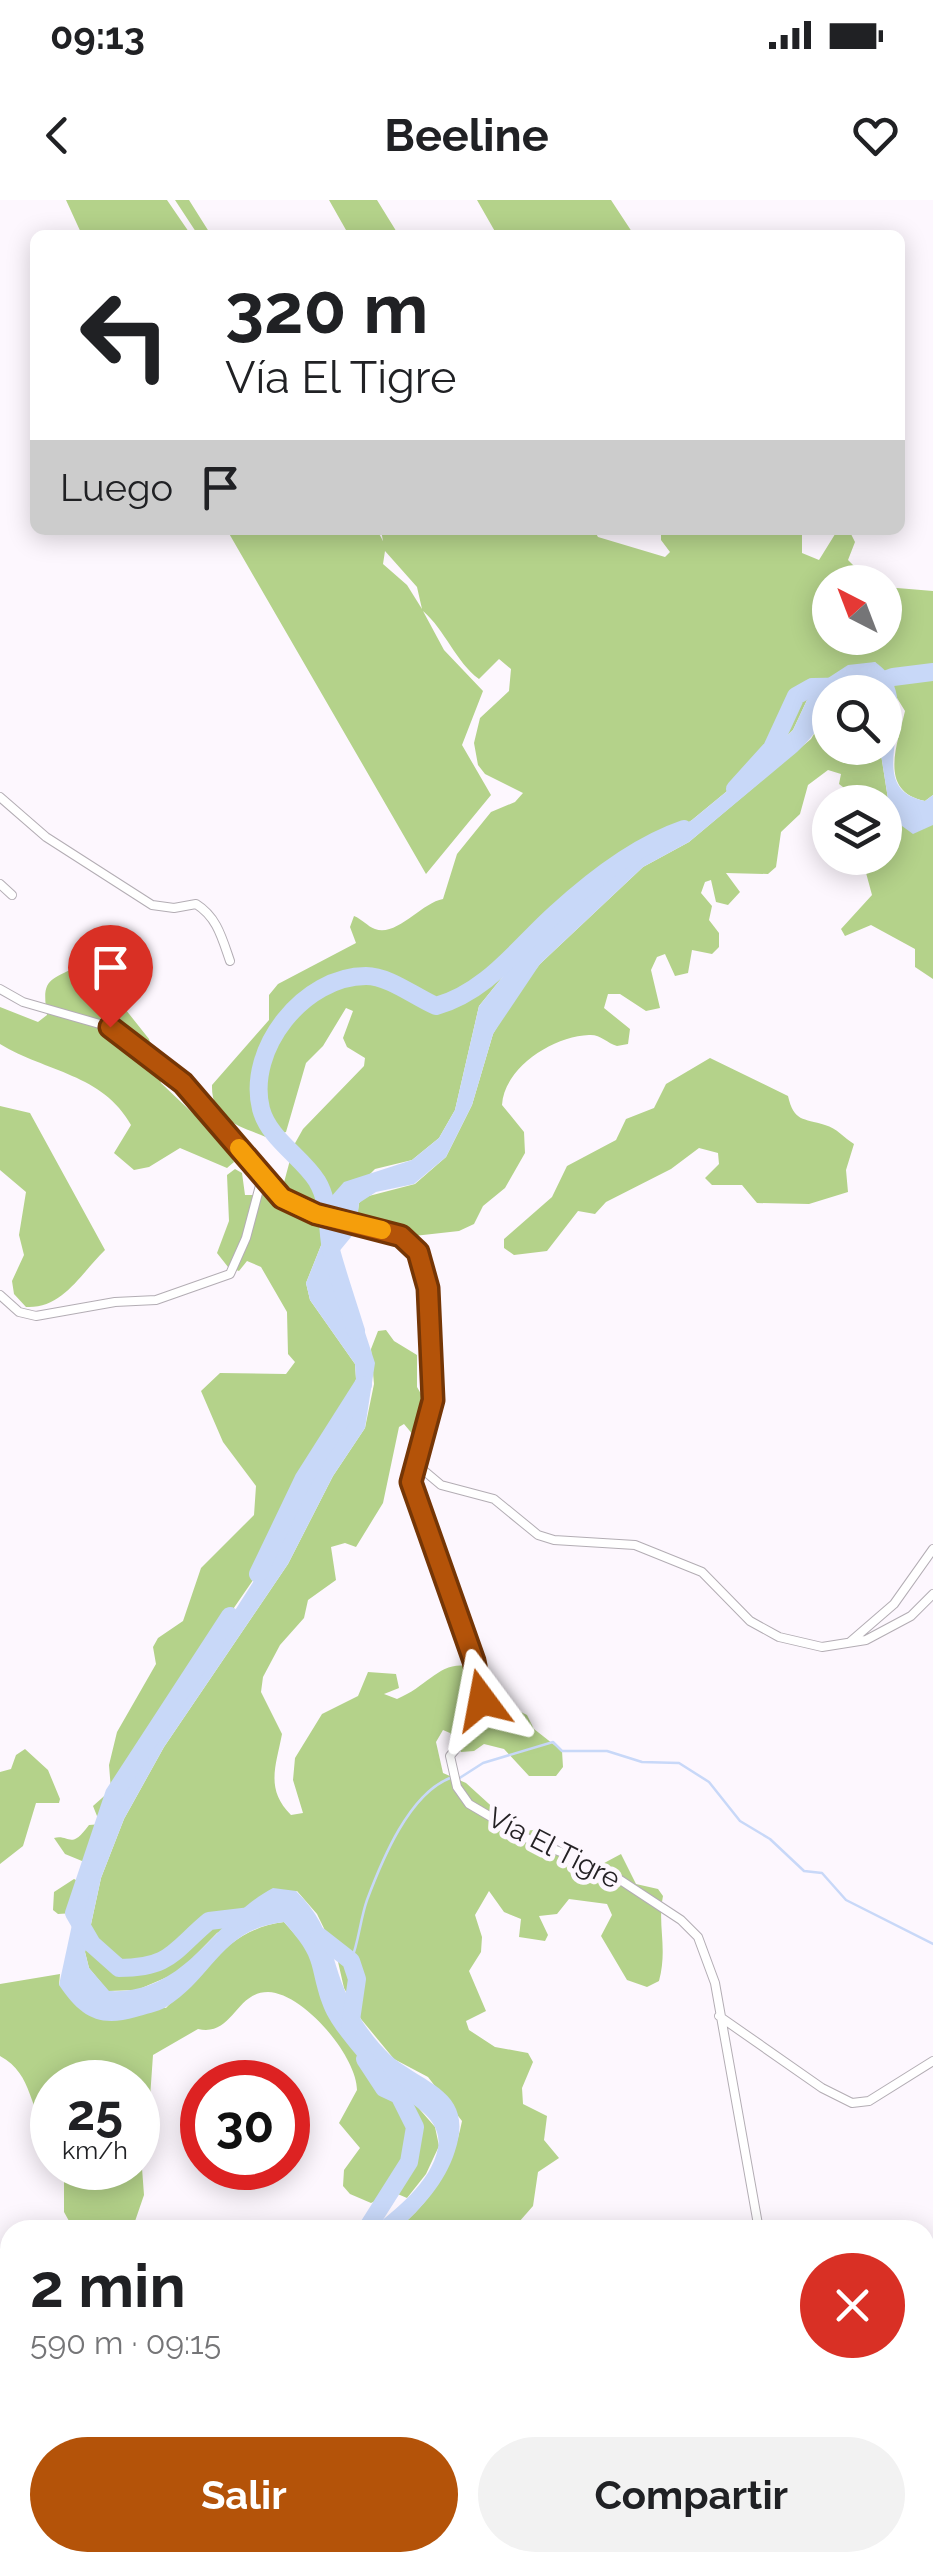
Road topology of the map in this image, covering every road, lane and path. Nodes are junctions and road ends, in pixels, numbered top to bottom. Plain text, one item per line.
1 (0, 797) edge
2 (0, 884) edge
3 (12, 895) dead end
4 (230, 960) dead end
5 (0, 988) edge
6 (262, 1178) junction
7 (0, 1295) edge
8 (415, 1455) junction
9 (933, 1549) edge
10 (933, 1594) edge
11 (846, 1645) junction
12 (719, 2016) junction
13 (933, 2061) edge
14 (757, 2220) edge

1 - 4 street
2 - 3 street
5 - 6 street, Vía El Tigre
6 - 7 street
6 - 8 street, Vía El Tigre
8 - 11 street
8 - 12 street, Vía El Tigre
9 - 11 street
10 - 11 street
12 - 13 street
12 - 14 street, Vía El Tigre

